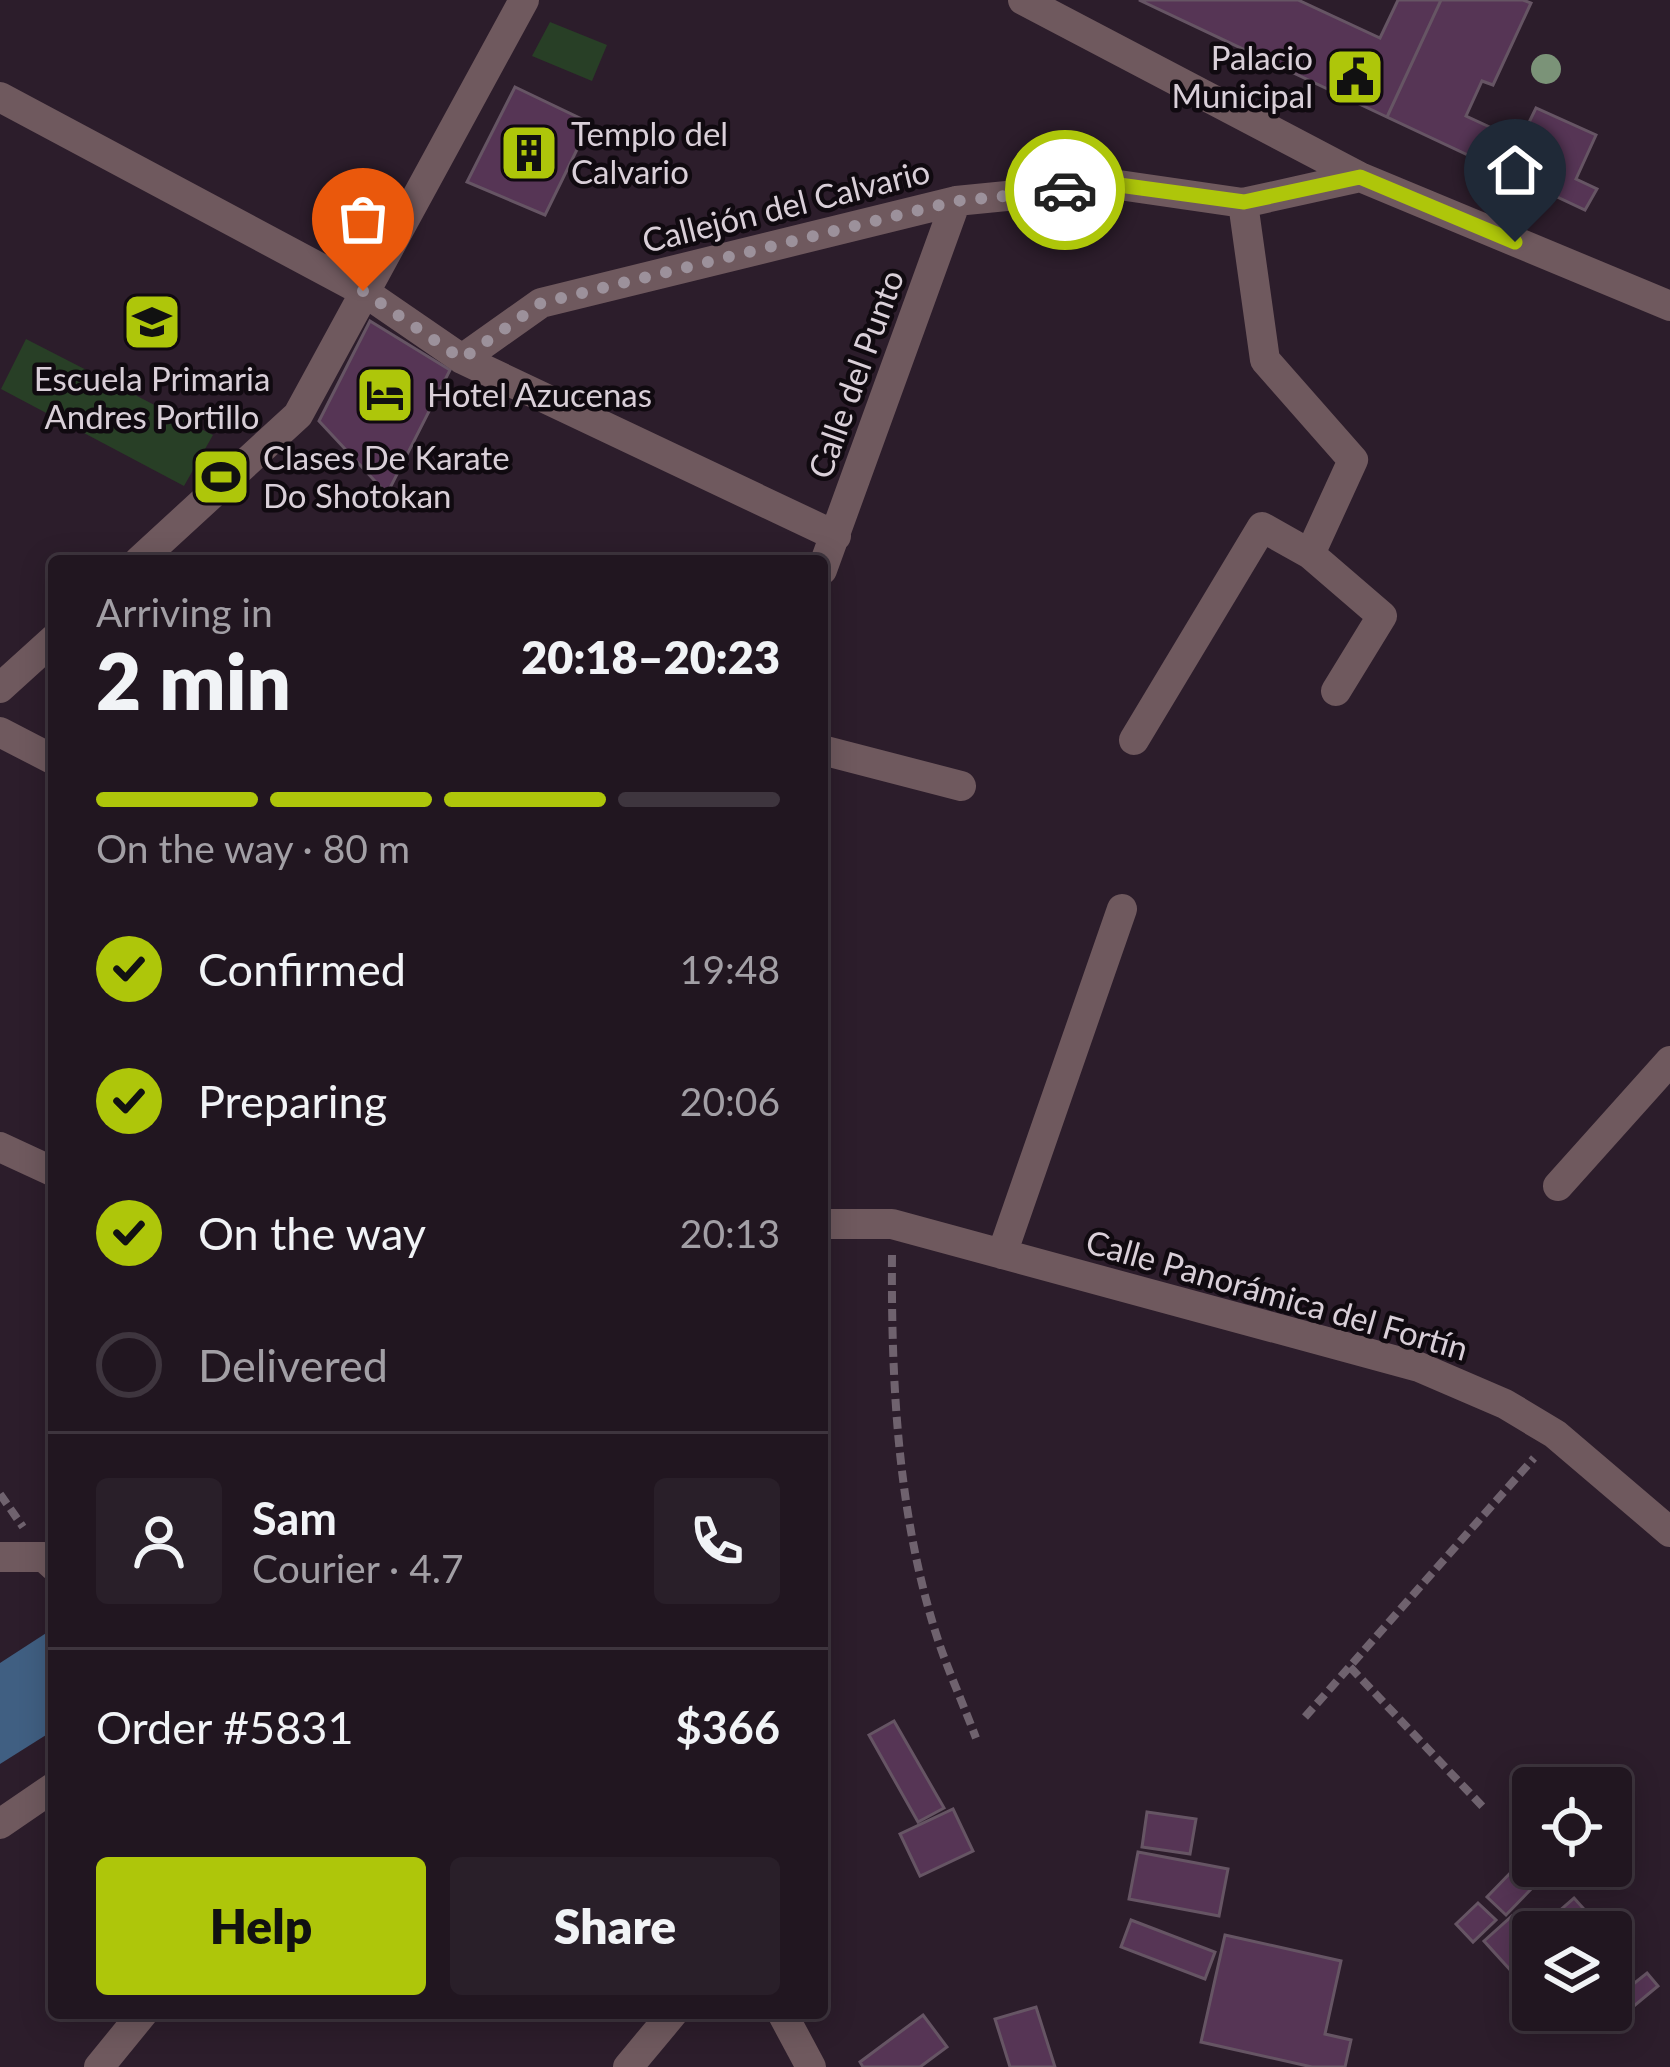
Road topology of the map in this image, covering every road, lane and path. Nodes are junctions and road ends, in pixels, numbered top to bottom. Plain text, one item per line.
1 (524, 0) edge
2 (1023, 0) edge
3 (0, 97) edge
4 (1360, 177) junction
5 (956, 201) junction
6 (1244, 202) junction
7 (363, 291) junction
8 (1670, 306) edge
9 (462, 359) junction
10 (836, 536) junction
11 (1310, 554) junction
12 (146, 555) edge
13 (828, 555) edge
14 (48, 644) edge
15 (0, 688) edge
16 (1336, 691) dead end
17 (0, 732) edge
18 (1134, 740) dead end
19 (828, 752) edge
20 (48, 757) edge
21 (961, 786) dead end
22 (1122, 909) dead end
23 (1670, 1061) edge
24 (0, 1147) edge
25 (48, 1169) edge
26 (1558, 1186) dead end
27 (828, 1224) edge
28 (892, 1224) junction
29 (1002, 1254) junction
30 (1555, 1434) junction
31 (1670, 1532) edge
32 (0, 1557) edge
33 (48, 1561) edge
34 (1350, 1667) junction
35 (1305, 1717) dead end
36 (976, 1738) dead end
37 (48, 1791) edge
38 (1484, 1808) dead end
39 (0, 1824) edge
40 (138, 2019) edge
41 (669, 2019) edge
42 (785, 2019) edge
43 (99, 2067) edge
44 (628, 2067) edge
45 (811, 2067) edge

1 - 7 street
2 - 4 street
3 - 7 street
4 - 6 street, Callejón del Calvario
4 - 8 street
5 - 6 street, Callejón del Calvario
5 - 9 street, Callejón del Calvario
5 - 10 street, Calle del Punto
6 - 11 street
7 - 9 street
7 - 12 street
9 - 10 street
10 - 13 street, Calle del Punto
11 - 16 street
11 - 18 street
14 - 15 street
17 - 20 street
19 - 21 street
22 - 29 street
23 - 26 street
24 - 25 street
27 - 28 street, Calle Panorámica del Fortín
28 - 29 street, Calle Panorámica del Fortín
28 - 36 path
29 - 30 street, Calle Panorámica del Fortín
30 - 31 street, Calle Panorámica del Fortín
30 - 34 path
32 - 33 street
34 - 35 path
34 - 38 path
37 - 39 street
40 - 43 street
41 - 44 street
42 - 45 street

